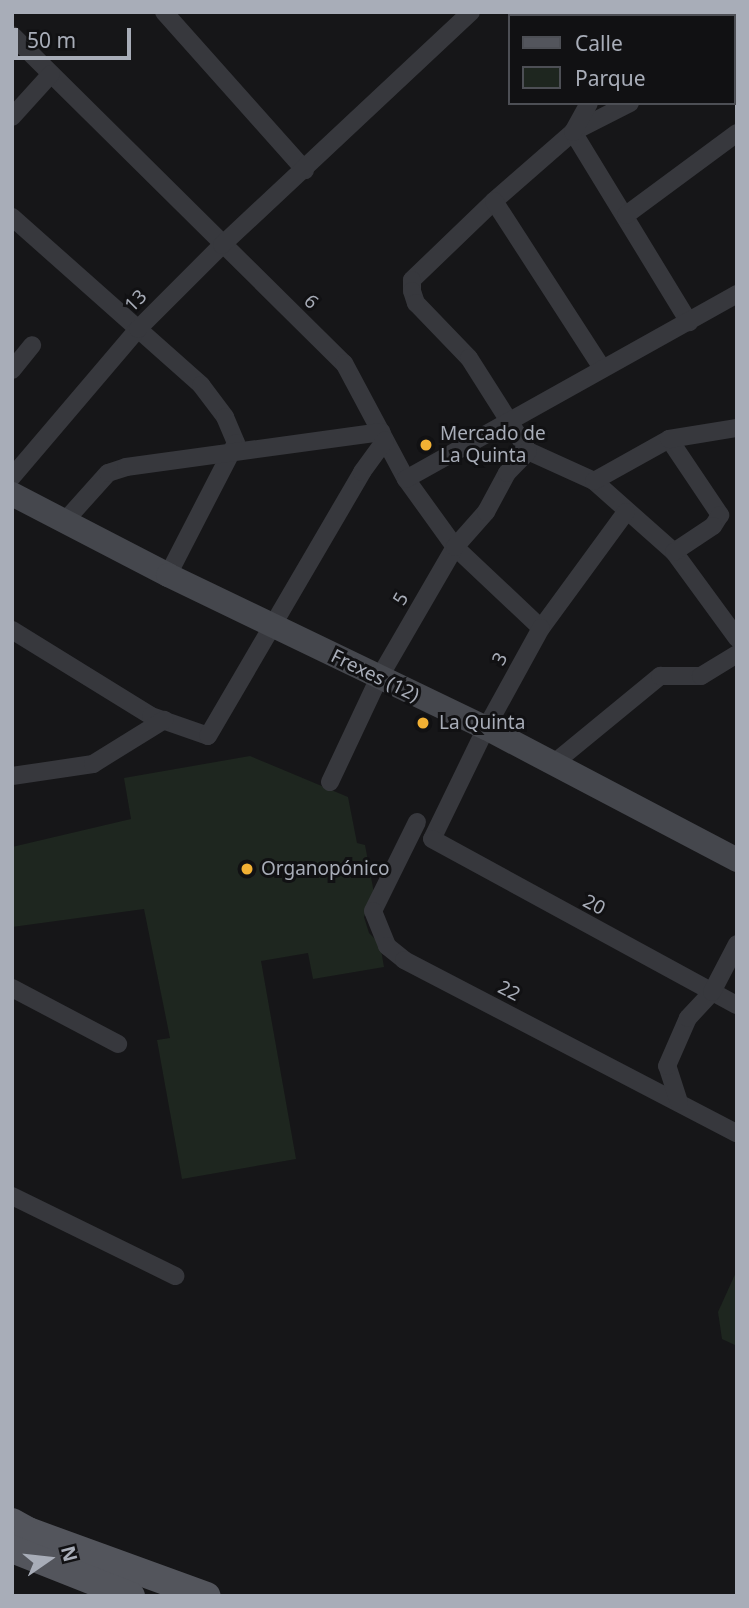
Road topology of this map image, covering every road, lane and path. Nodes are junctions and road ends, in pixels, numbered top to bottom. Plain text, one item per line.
1 (164, 12) edge
2 (471, 12) edge
3 (12, 35) edge
4 (51, 74) junction
5 (588, 105) edge
6 (626, 105) edge
7 (12, 117) edge
8 (573, 131) junction
9 (737, 133) edge
10 (305, 170) junction
11 (494, 201) junction
12 (626, 215) junction
13 (12, 217) edge
14 (222, 245) junction
15 (737, 294) edge
16 (689, 322) junction
17 (138, 329) junction
18 (32, 345) dead end
19 (602, 368) junction
20 (12, 370) edge
21 (508, 424) junction
22 (737, 428) edge
23 (384, 436) junction
24 (669, 439) junction
25 (234, 447) junction
26 (528, 451) junction
27 (12, 477) edge
28 (406, 480) junction
29 (594, 481) junction
30 (12, 494) edge
31 (626, 512) junction
32 (64, 522) junction
33 (455, 547) junction
34 (674, 552) junction
35 (168, 575) junction
36 (273, 625) junction
37 (541, 628) junction
38 (12, 631) edge
39 (737, 638) edge
40 (737, 654) edge
41 (379, 678) junction
42 (163, 720) junction
43 (486, 728) junction
44 (553, 764) junction
45 (12, 776) edge
46 (330, 782) dead end
47 (417, 822) dead end
48 (432, 839) joint
49 (737, 860) edge
50 (737, 944) edge
51 (12, 988) edge
52 (712, 992) junction
53 (737, 1005) edge
54 (118, 1044) dead end
55 (679, 1102) junction
56 (737, 1133) edge
57 (12, 1196) edge
58 (174, 1276) dead end
59 (12, 1522) edge
60 (12, 1549) edge
61 (131, 1596) edge
62 (207, 1596) edge

1 - 10 street
2 - 10 street, 13
3 - 4 street, 6
4 - 7 street
4 - 14 street, 6
5 - 8 street
6 - 8 street
8 - 11 street
8 - 12 street
9 - 12 street
10 - 14 street, 13
11 - 19 street
11 - 21 street
12 - 16 street
13 - 17 street
14 - 17 street, 13
14 - 23 street, 6
15 - 16 street
16 - 19 street
17 - 25 street
17 - 27 street, 13
18 - 20 street
19 - 21 street
21 - 26 street
21 - 28 street
22 - 24 street
23 - 25 street
23 - 28 street, 6
23 - 36 street
24 - 29 street
24 - 34 street
25 - 32 street
25 - 35 street
26 - 29 street
26 - 33 street, 5
28 - 33 street, 6
29 - 31 street
30 - 32 main road, Frexes (12)
31 - 34 street
31 - 37 street, 3
32 - 35 main road, Frexes (12)
33 - 37 street, 6
33 - 41 street, 5
34 - 39 street
35 - 36 main road, Frexes (12)
36 - 41 main road, Frexes (12)
36 - 42 street
37 - 43 street, 3
38 - 42 street
40 - 44 street
41 - 43 main road, Frexes (12)
41 - 46 street, 5
42 - 45 street
43 - 44 main road, Frexes (12)
43 - 48 street, 3
44 - 49 main road, Frexes (12)
47 - 55 street, 22
48 - 52 street, 20
50 - 52 street
51 - 54 street
52 - 53 street, 20
52 - 55 street
55 - 56 street, 22
57 - 58 street
59 - 62 main road
60 - 61 main road

